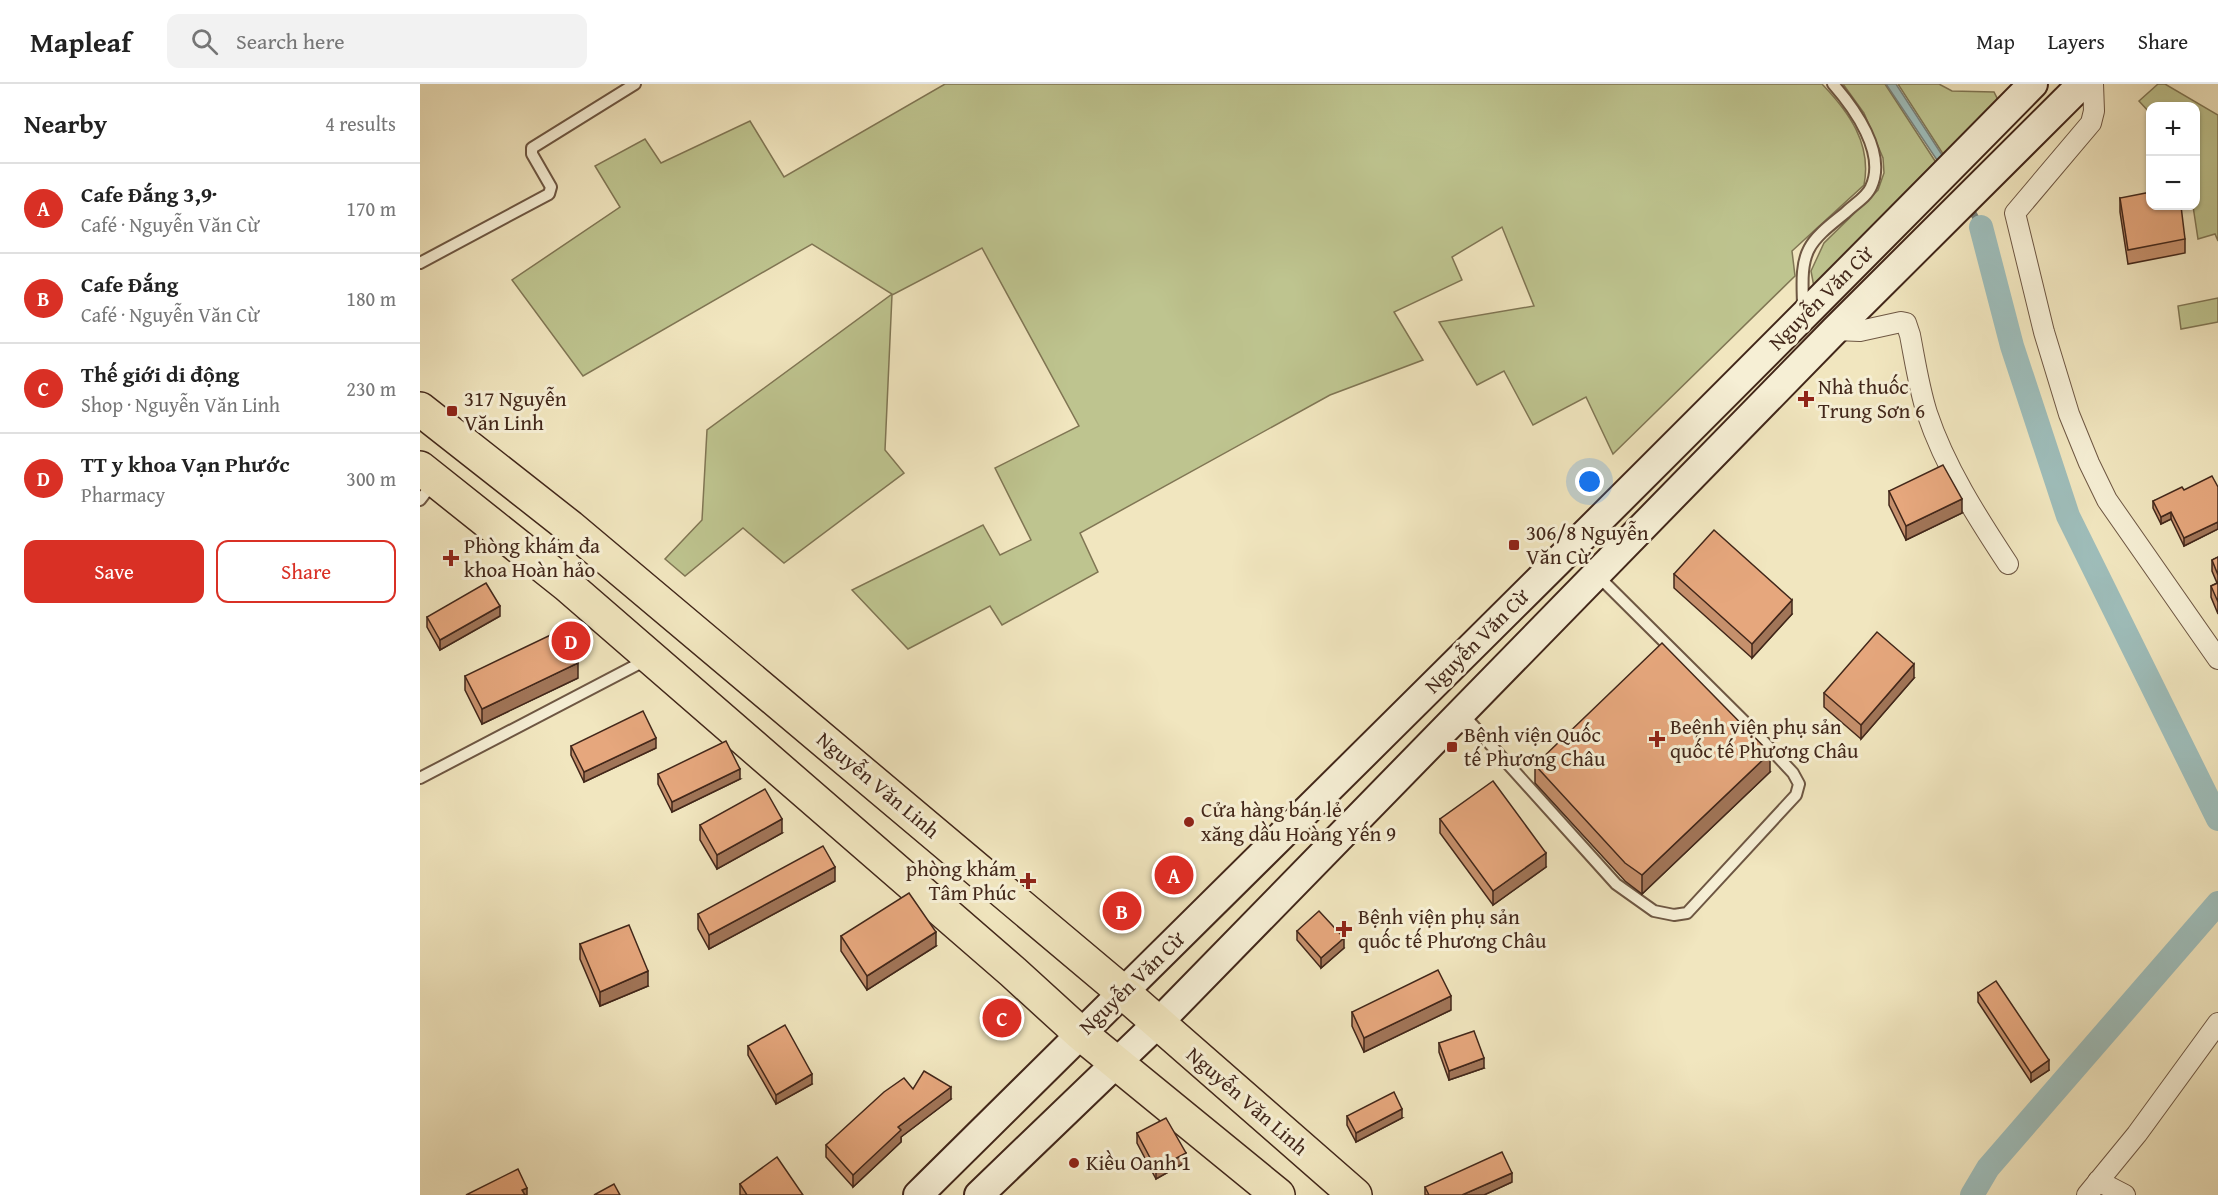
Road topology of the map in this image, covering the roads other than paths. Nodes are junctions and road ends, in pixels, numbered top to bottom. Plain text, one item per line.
1 (635, 84) edge
2 (1833, 84) edge
3 (2033, 84) edge
4 (2082, 84) edge
5 (2093, 84) edge
6 (2007, 97) edge
7 (420, 263) edge
8 (1802, 318) junction
9 (1835, 330) junction
10 (420, 409) edge
11 (1675, 444) junction
12 (1701, 468) junction
13 (425, 482) edge
14 (2008, 564) dead end
15 (1597, 575) junction
16 (651, 657) junction
17 (2218, 659) edge
18 (1462, 713) junction
19 (420, 778) edge
20 (1124, 993) junction
21 (1158, 1023) junction
22 (2218, 1023) edge
23 (1081, 1034) junction
24 (1116, 1063) junction
25 (2093, 1188) edge
26 (918, 1195) edge
27 (979, 1195) edge
28 (1278, 1195) edge
29 (1355, 1195) edge
30 (2125, 1195) edge

1 - 7 lane
2 - 8 lane
3 - 6 main road, Nguyễn Văn Cừ
4 - 9 main road, Nguyễn Văn Cừ
5 - 17 street
6 - 8 main road, Nguyễn Văn Cừ
8 - 11 main road, Nguyễn Văn Cừ
9 - 12 main road, Nguyễn Văn Cừ
9 - 14 street
10 - 20 highway, Nguyễn Văn Linh
11 - 12 main road
11 - 20 main road, Nguyễn Văn Cừ
12 - 15 main road, Nguyễn Văn Cừ
13 - 16 highway
15 - 18 main road, Nguyễn Văn Cừ
15 - 18 lane
16 - 19 lane
16 - 23 highway
18 - 21 main road, Nguyễn Văn Cừ
20 - 21 highway, Nguyễn Văn Linh
20 - 23 main road, Nguyễn Văn Cừ
21 - 24 main road, Nguyễn Văn Cừ
21 - 29 highway, Nguyễn Văn Linh
22 - 25 street
23 - 24 highway
23 - 26 main road, Nguyễn Văn Cừ
24 - 27 main road, Nguyễn Văn Cừ
24 - 28 highway
25 - 30 street

